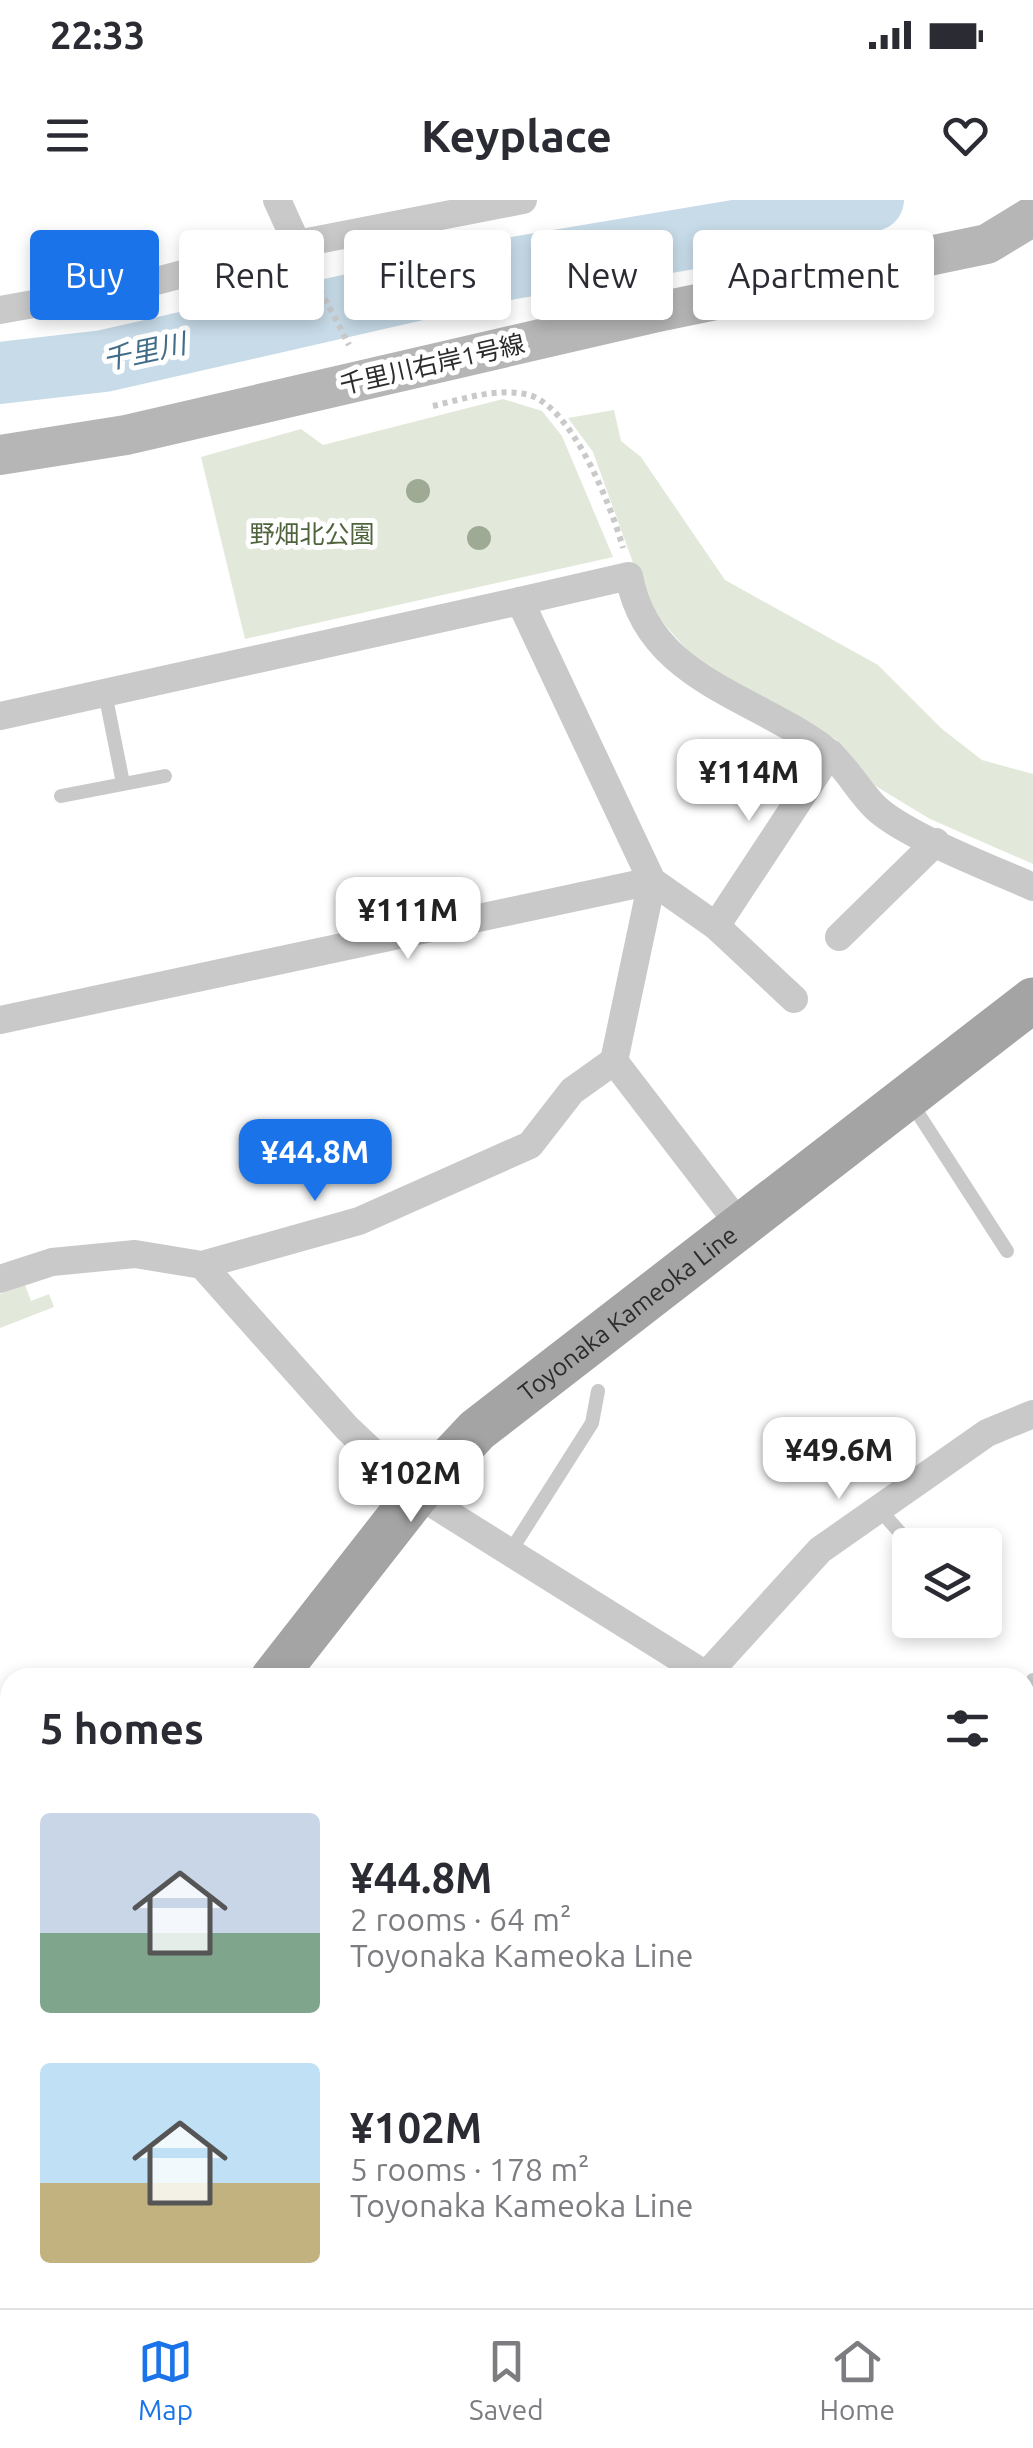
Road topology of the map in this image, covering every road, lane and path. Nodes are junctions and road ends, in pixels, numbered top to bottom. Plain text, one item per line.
1 (277, 200) edge
2 (523, 200) edge
3 (1033, 216) edge
4 (291, 230) edge
5 (324, 246) edge
6 (179, 277) edge
7 (324, 298) edge
8 (0, 310) edge
9 (356, 360) dead end
10 (418, 409) dead end
11 (0, 455) edge
12 (629, 576) junction
13 (520, 601) junction
14 (104, 693) junction
15 (0, 716) edge
16 (830, 752) junction
17 (165, 776) dead end
18 (122, 783) junction
19 (61, 796) dead end
20 (936, 842) junction
21 (652, 881) junction
22 (1033, 886) edge
23 (716, 926) junction
24 (839, 937) dead end
25 (794, 998) dead end
26 (1033, 1000) edge
27 (0, 1020) edge
28 (614, 1062) junction
29 (907, 1096) junction
30 (739, 1224) junction
31 (1007, 1251) dead end
32 (202, 1265) junction
33 (0, 1279) edge
34 (598, 1391) dead end
35 (1033, 1414) edge
36 (417, 1494) junction
37 (878, 1509) junction
38 (896, 1528) edge
39 (510, 1552) junction
40 (281, 1668) edge
41 (696, 1668) edge
42 (716, 1668) edge

1 - 4 street
2 - 5 street
3 - 11 street, 千里川右岸1号線
6 - 8 street
7 - 9 path
10 - 12 path
12 - 13 street
12 - 16 street
13 - 14 street
13 - 21 street
14 - 15 street
14 - 18 lane
16 - 20 street
16 - 23 street
17 - 18 lane
18 - 19 lane
20 - 22 street
20 - 24 street
21 - 23 street
21 - 27 street
21 - 28 street
23 - 25 street
26 - 29 main road, Toyonaka Kameoka Line
28 - 30 street
28 - 32 street
29 - 30 main road, Toyonaka Kameoka Line
29 - 31 lane
30 - 36 main road, Toyonaka Kameoka Line
32 - 33 street
32 - 36 street
34 - 39 lane
35 - 37 street
36 - 39 street
36 - 40 main road, Toyonaka Kameoka Line
37 - 38 lane
37 - 42 street
39 - 41 street

